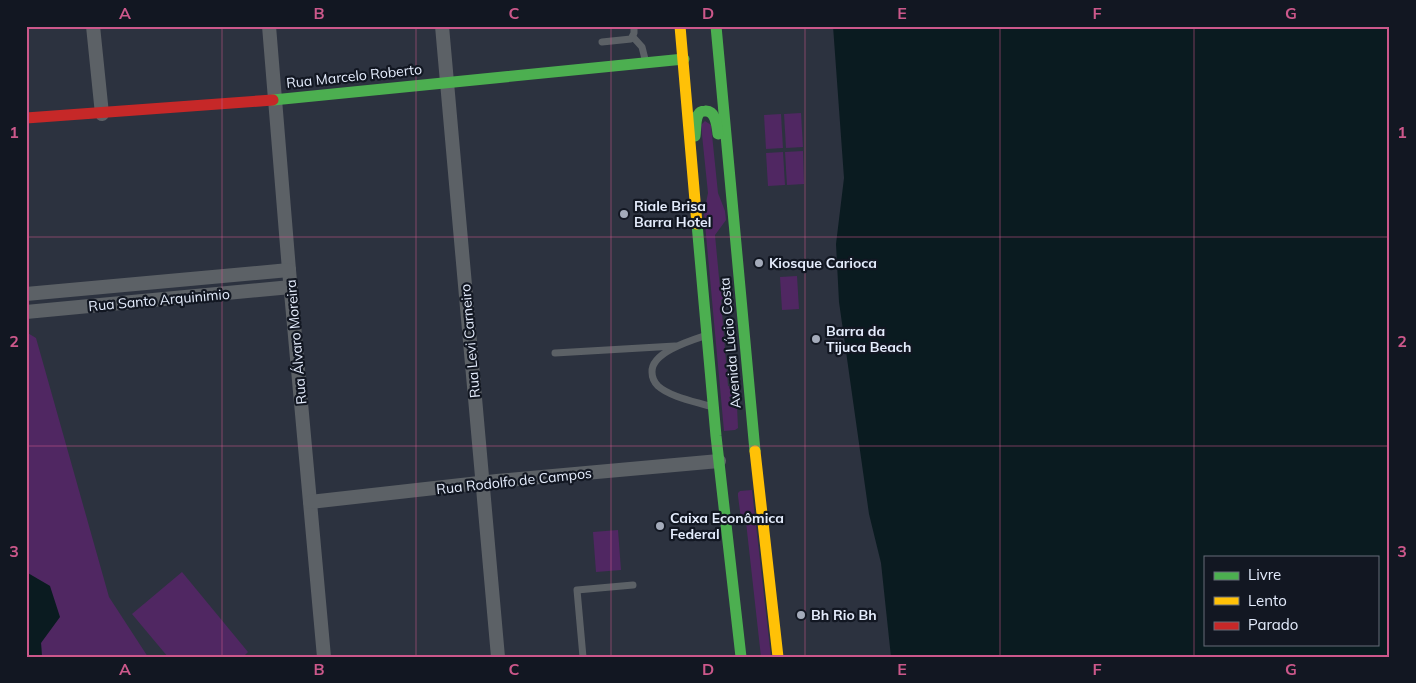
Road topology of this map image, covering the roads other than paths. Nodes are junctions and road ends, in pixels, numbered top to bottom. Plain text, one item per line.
1 (93, 26) edge
2 (269, 26) edge
3 (442, 26) edge
4 (634, 26) edge
5 (680, 26) edge
6 (716, 26) edge
7 (633, 37) junction
8 (602, 42) dead end
9 (684, 59) junction
10 (646, 63) junction
11 (448, 82) junction
12 (276, 99) junction
13 (102, 114) junction
14 (26, 118) edge
15 (692, 174) junction
16 (730, 182) junction
17 (289, 270) junction
18 (291, 287) junction
19 (26, 294) edge
20 (26, 312) edge
21 (707, 335) junction
22 (676, 346) junction
23 (554, 353) dead end
24 (714, 407) junction
25 (719, 462) junction
26 (483, 483) junction
27 (310, 502) junction
28 (633, 585) dead end
29 (324, 657) edge
30 (498, 657) edge
31 (582, 657) edge
32 (741, 657) edge
33 (778, 657) edge

1 - 13 street
2 - 12 street, Rua Álvaro Moreira
3 - 11 street, Rua Levi Carneiro
4 - 7 lane
5 - 9 main road, Avenida Lúcio Costa
6 - 16 main road, Avenida Lúcio Costa
7 - 8 lane
7 - 10 lane
9 - 10 main road, Rua Marcelo Roberto
9 - 15 main road, Avenida Lúcio Costa
10 - 11 main road, Rua Marcelo Roberto
11 - 12 main road, Rua Marcelo Roberto
11 - 26 street, Rua Levi Carneiro
12 - 13 main road, Rua Marcelo Roberto
12 - 17 street, Rua Álvaro Moreira
13 - 14 main road, Rua Marcelo Roberto
15 - 16 main road
15 - 21 main road, Avenida Lúcio Costa
16 - 33 main road, Avenida Lúcio Costa
17 - 18 street, Rua Álvaro Moreira
17 - 19 street, Rua Santo Arquinimio
18 - 20 street, Rua Santo Arquinimio
18 - 27 street, Rua Álvaro Moreira
21 - 22 lane
21 - 24 main road, Avenida Lúcio Costa
22 - 23 lane
22 - 24 lane
24 - 25 main road, Avenida Lúcio Costa
25 - 26 street, Rua Rodolfo de Campos
25 - 32 main road, Avenida Lúcio Costa
26 - 27 street, Rua Rodolfo de Campos
26 - 30 street, Rua Levi Carneiro
27 - 29 street, Rua Álvaro Moreira
28 - 31 lane

